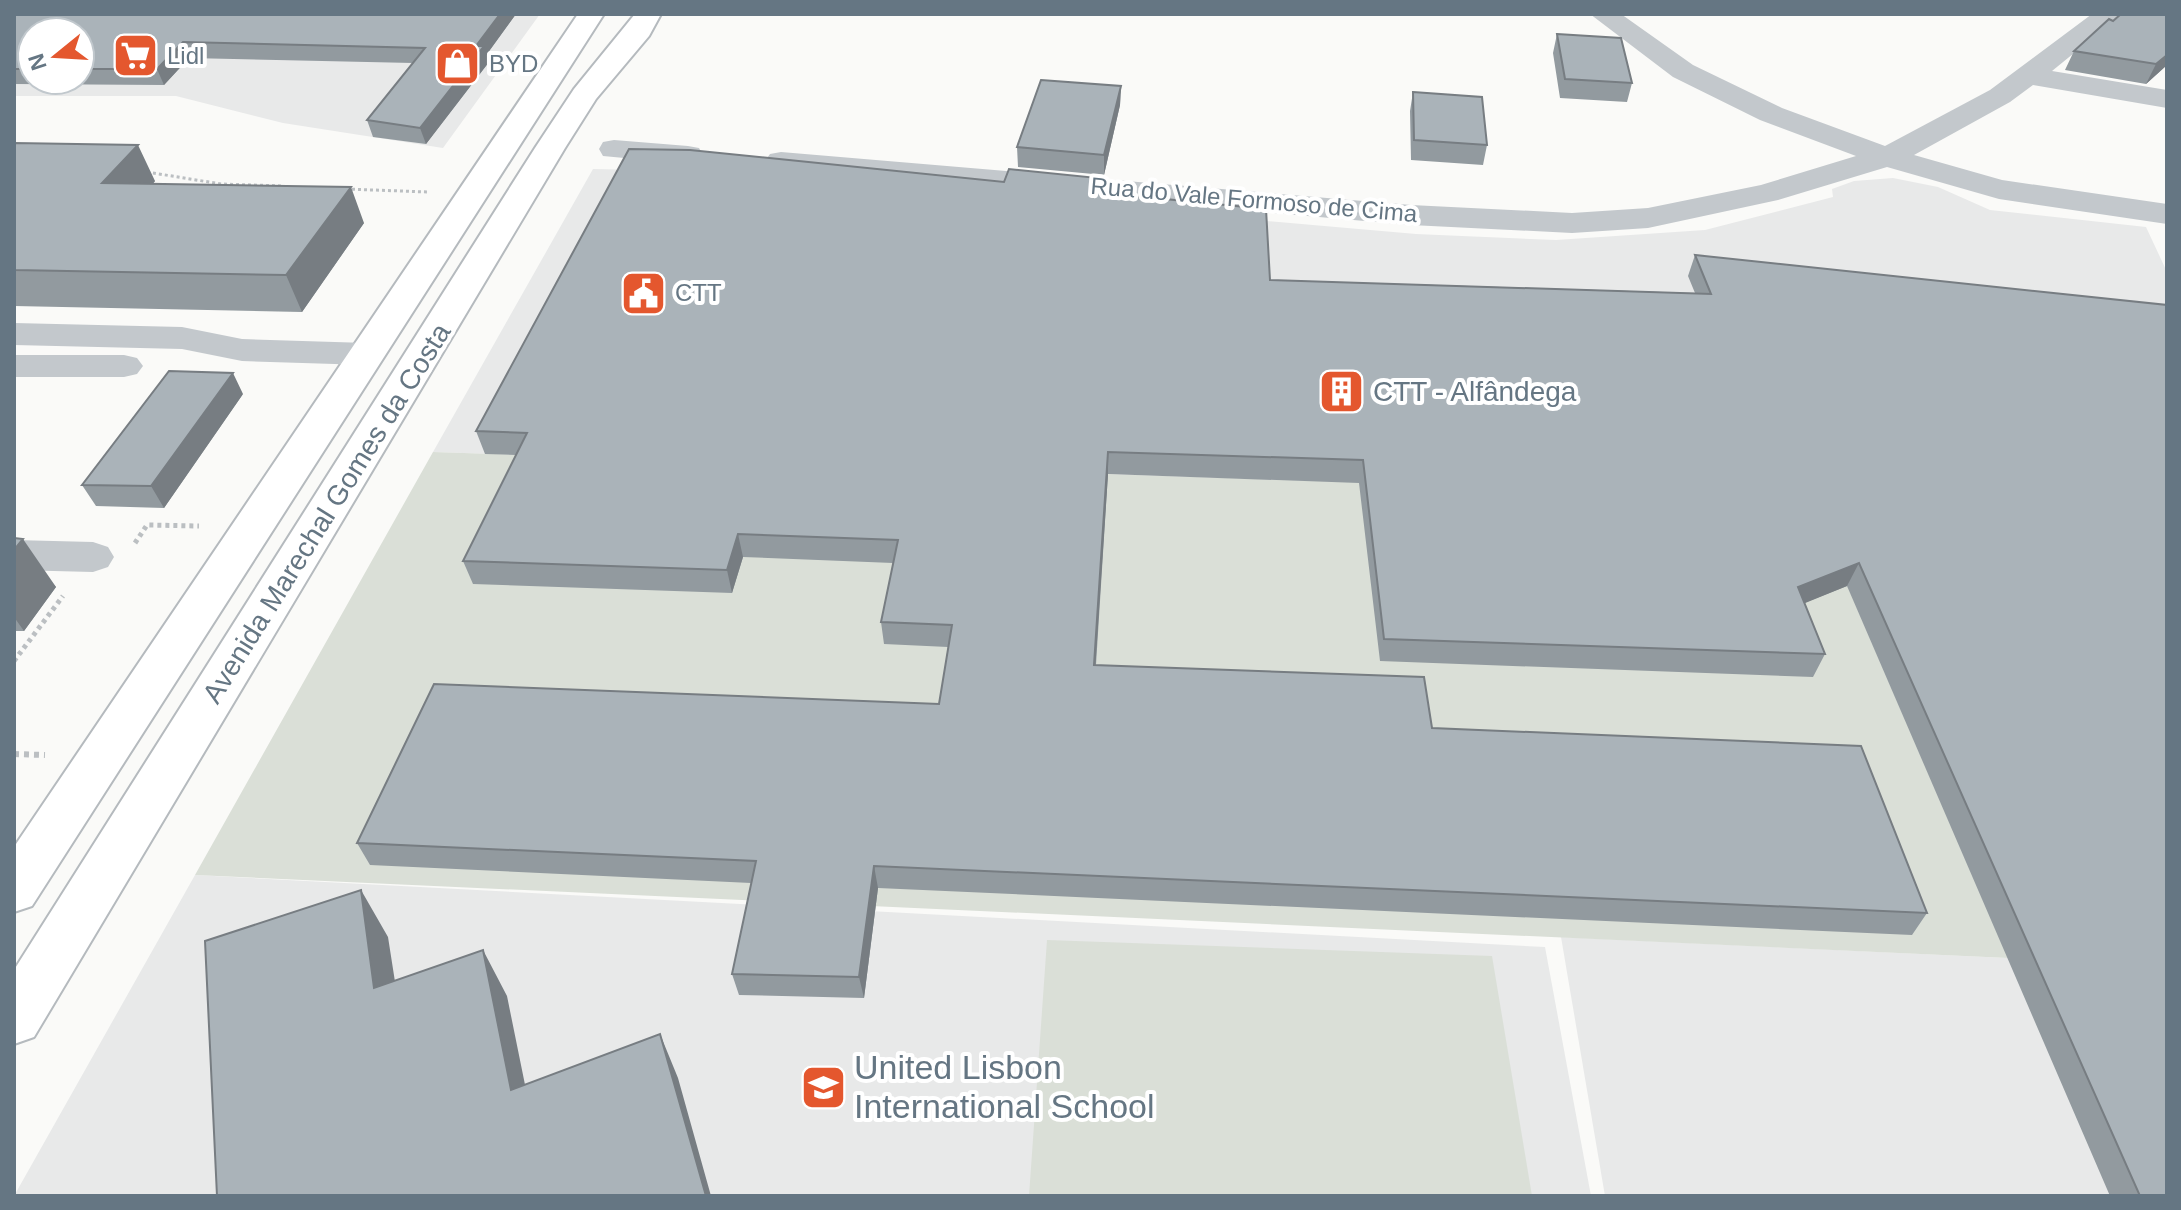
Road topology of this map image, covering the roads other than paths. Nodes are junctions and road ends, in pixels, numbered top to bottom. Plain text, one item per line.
1 (591, 14) edge
2 (648, 14) edge
3 (1603, 14) edge
4 (2109, 14) edge
5 (2027, 75) junction
6 (2167, 99) edge
7 (614, 149) dead end
8 (1887, 157) junction
9 (2167, 214) edge
10 (14, 334) edge
11 (242, 350) junction
12 (367, 354) junction
13 (14, 366) edge
14 (112, 553) road end
15 (14, 555) edge
16 (14, 890) edge
17 (14, 1019) edge

1 - 12 main road, Avenida Marechal Gomes da Costa
2 - 17 main road, Avenida Marechal Gomes da Costa
3 - 8 street
4 - 5 street, Rua do Vale Formoso de Cima
5 - 6 street
5 - 8 street, Rua do Vale Formoso de Cima
7 - 8 street, Rua do Vale Formoso de Cima
8 - 9 street
10 - 11 street
11 - 12 street
11 - 13 street
12 - 16 main road, Avenida Marechal Gomes da Costa
14 - 15 street

